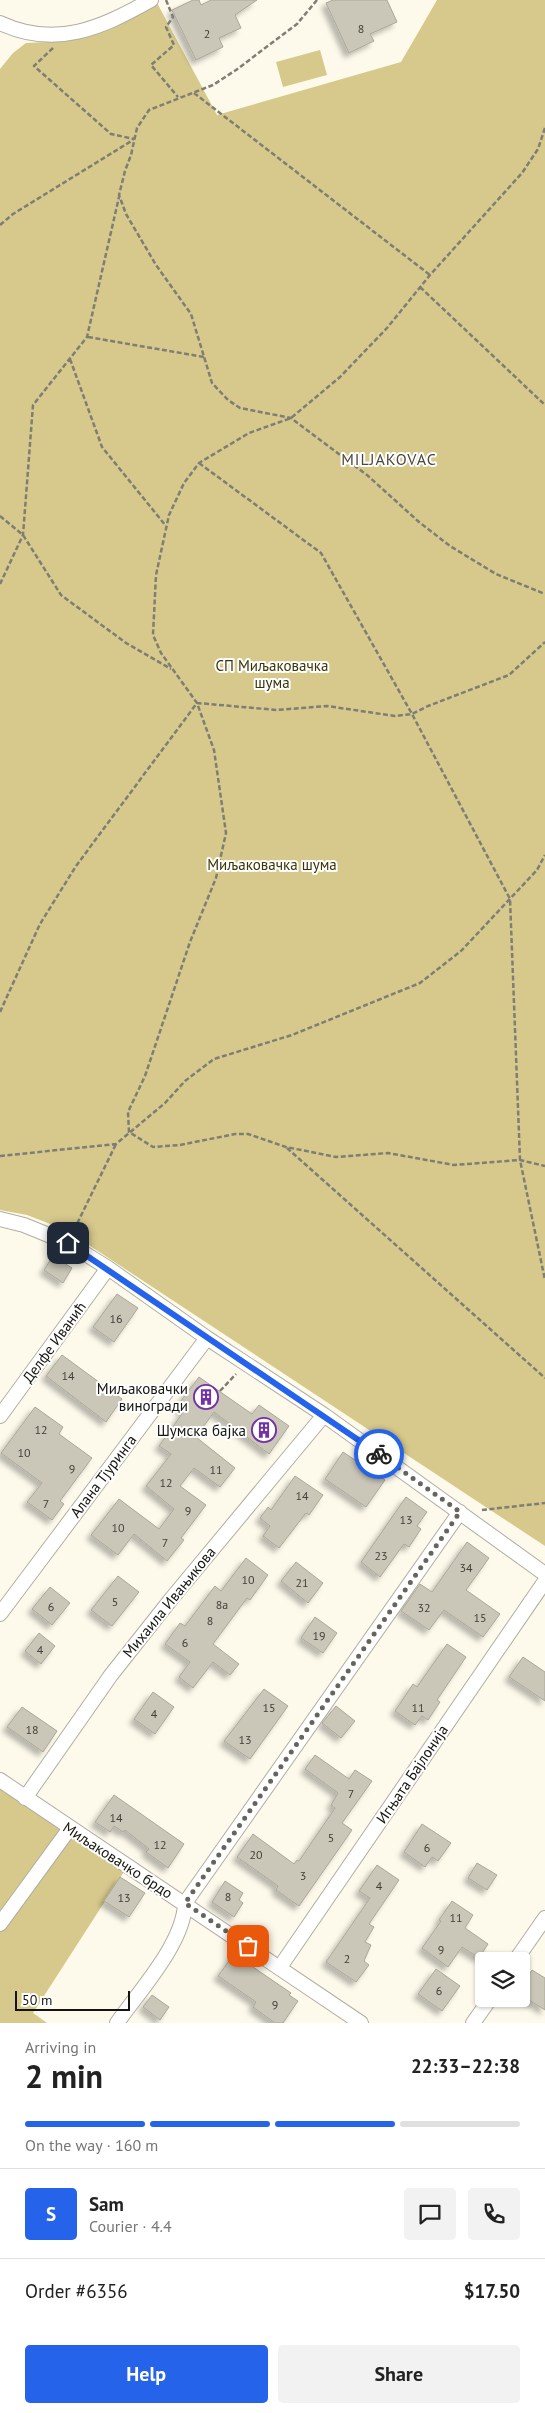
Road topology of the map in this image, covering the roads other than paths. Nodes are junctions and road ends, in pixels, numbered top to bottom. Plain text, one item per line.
1 (151, 0) edge
2 (0, 23) edge
3 (0, 1219) edge
4 (108, 1268) junction
5 (207, 1338) junction
6 (324, 1415) junction
7 (0, 1416) edge
8 (460, 1512) junction
9 (545, 1574) edge
10 (545, 1581) edge
11 (0, 1614) edge
12 (0, 1780) edge
13 (25, 1798) junction
14 (70, 1828) junction
15 (185, 1903) junction
16 (545, 1918) edge
17 (0, 1924) edge
18 (521, 1952) edge
19 (280, 1967) junction
20 (484, 2007) edge
21 (117, 2023) edge
22 (361, 2023) edge
23 (473, 2023) edge

1 - 2 street
3 - 4 street
4 - 5 street
4 - 7 street, Делфе Иванић
5 - 6 street
5 - 11 street, Алана Тјуринга
6 - 8 street
6 - 13 street, Михаила Ивањикова
8 - 9 street
8 - 15 street
10 - 19 street, Игњата Бајлонија
12 - 13 street, Миљаковачко брдо
13 - 14 street, Миљаковачко брдо
14 - 15 street, Миљаковачко брдо
14 - 17 street
15 - 19 street, Миљаковачко брдо
15 - 21 street
16 - 18 street
19 - 22 street, Миљаковачко брдо
20 - 23 street

